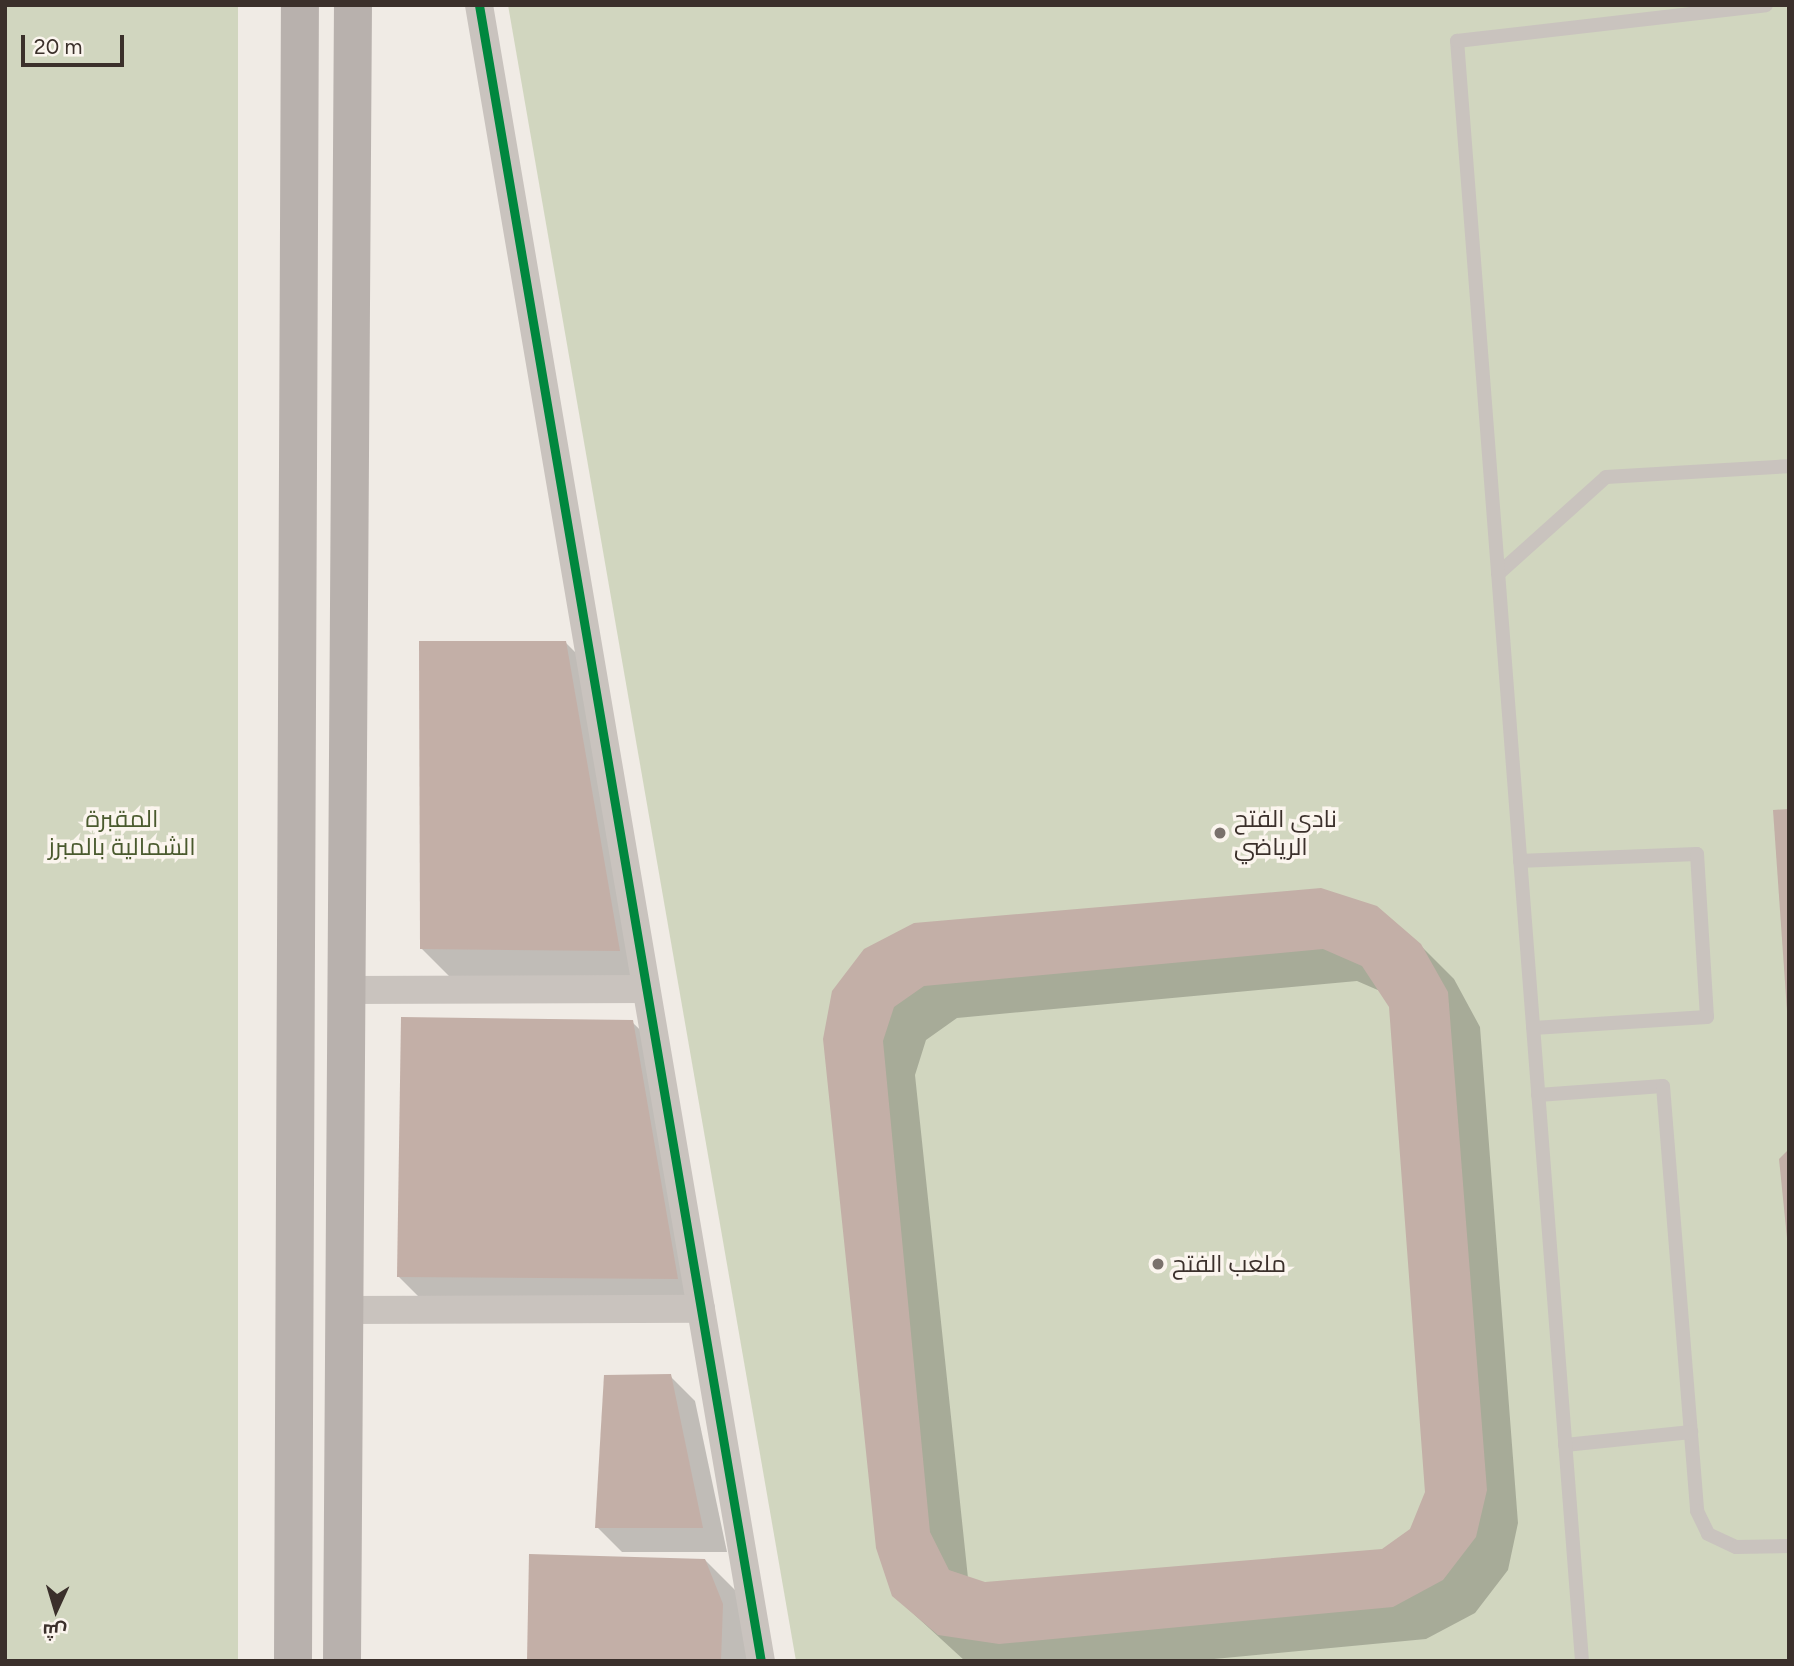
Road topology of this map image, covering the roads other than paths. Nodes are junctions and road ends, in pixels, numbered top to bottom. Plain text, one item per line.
1 (300, 5) edge
2 (353, 5) edge
3 (479, 5) edge
4 (1766, 5) edge
5 (1789, 466) edge
6 (1498, 574) junction
7 (1520, 861) junction
8 (646, 989) junction
9 (346, 990) junction
10 (1533, 1028) junction
11 (1538, 1095) junction
12 (701, 1309) junction
13 (344, 1310) junction
14 (1691, 1432) junction
15 (1565, 1445) junction
16 (1789, 1546) edge
17 (292, 1661) edge
18 (342, 1661) edge
19 (761, 1661) edge
20 (1582, 1661) edge

1 - 17 main road
2 - 9 main road
3 - 8 street
4 - 6 lane
5 - 6 lane
6 - 7 lane
7 - 10 lane
7 - 10 lane
8 - 9 street
8 - 12 street
9 - 13 main road
10 - 11 lane
11 - 14 lane
11 - 15 lane
12 - 13 street
12 - 19 street
13 - 18 main road
14 - 15 lane
14 - 16 lane
15 - 20 lane

